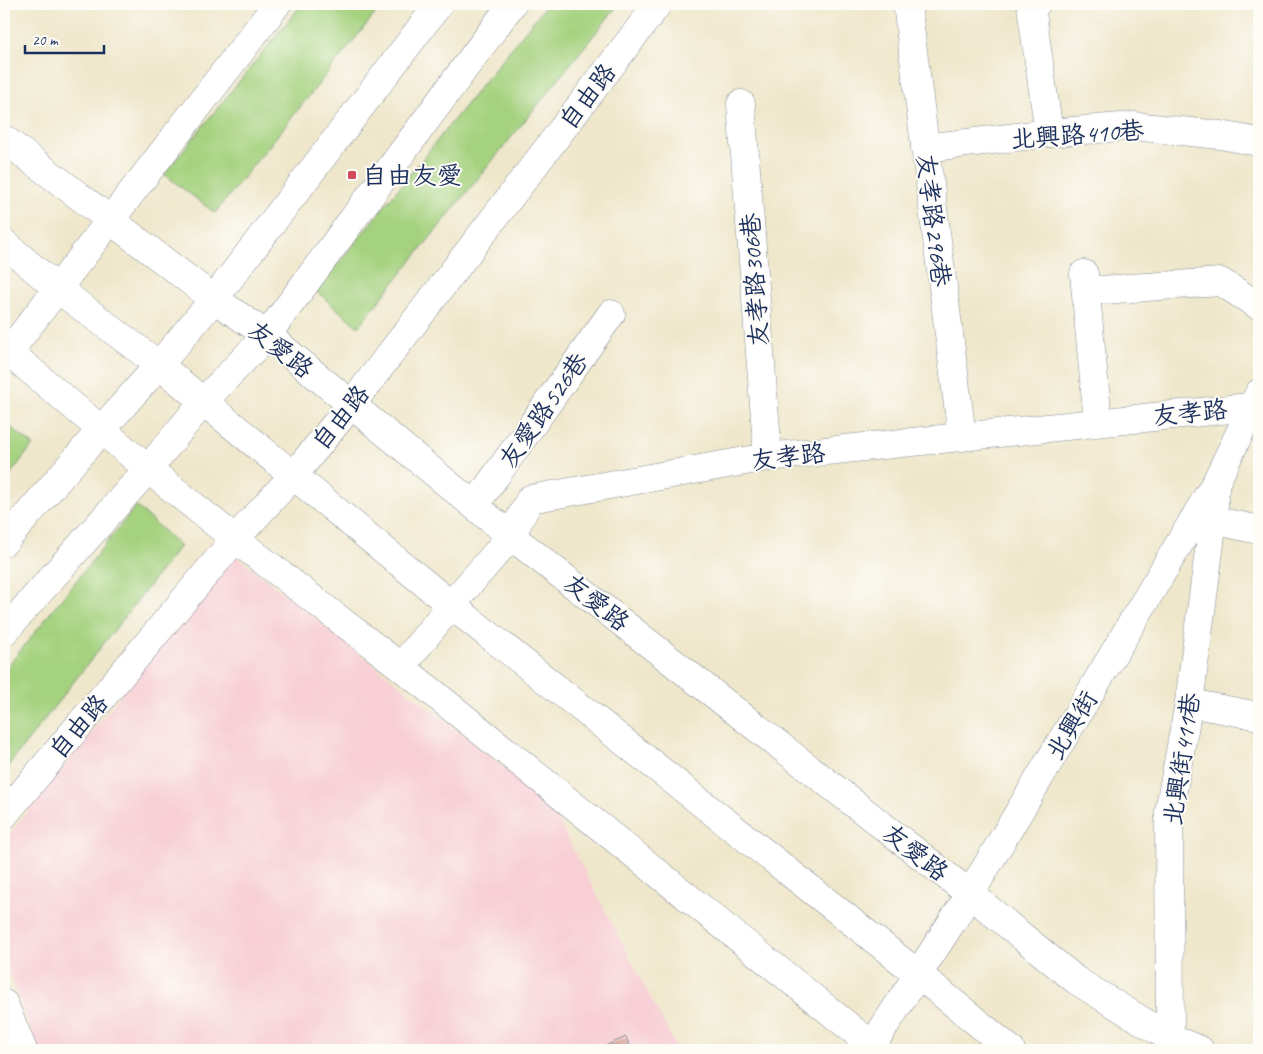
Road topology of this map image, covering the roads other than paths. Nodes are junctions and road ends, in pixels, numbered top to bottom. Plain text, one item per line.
1 (277, 4) edge
2 (439, 4) edge
3 (512, 4) edge
4 (658, 4) edge
5 (907, 4) edge
6 (1036, 4) edge
7 (741, 104) dead end
8 (1049, 133) junction
9 (4, 139) edge
10 (1259, 142) edge
11 (925, 148) junction
12 (111, 221) junction
13 (4, 242) edge
14 (58, 289) junction
15 (214, 298) junction
16 (1259, 306) edge
17 (611, 314) dead end
18 (267, 335) junction
19 (6, 353) edge
20 (159, 365) junction
21 (1257, 401) edge
22 (203, 402) junction
23 (351, 405) junction
24 (1098, 422) junction
25 (101, 430) junction
26 (962, 436) junction
27 (768, 457) junction
28 (148, 469) junction
29 (293, 476) junction
30 (1216, 482) junction
31 (476, 505) junction
32 (1213, 520) junction
33 (1259, 530) edge
34 (511, 536) junction
35 (235, 539) junction
36 (4, 542) edge
37 (450, 605) junction
38 (4, 632) edge
39 (401, 667) junction
40 (1190, 703) junction
41 (1259, 716) edge
42 (4, 815) edge
43 (970, 894) junction
44 (918, 974) junction
45 (4, 1004) edge
46 (1170, 1044) edge
47 (873, 1049) edge
48 (23, 1050) edge
49 (1012, 1050) edge
50 (1200, 1050) edge

1 - 12 street
2 - 15 street
3 - 18 street
4 - 23 street, 自由路
5 - 11 street, 友孝路296巷
6 - 8 street
7 - 27 street, 友孝路306巷
8 - 10 street, 北興路410巷
8 - 11 street, 北興路410巷
9 - 12 street, 友愛路
11 - 26 street, 友孝路296巷
12 - 14 street
12 - 15 street, 友愛路
13 - 14 street
14 - 19 street
14 - 20 street
15 - 18 street, 友愛路
15 - 20 street
16 - 24 street
17 - 31 street, 友愛路526巷
18 - 22 street
18 - 23 street, 友愛路
19 - 25 street
20 - 22 street
20 - 25 street
21 - 24 street, 友孝路
21 - 30 street, 北興街
22 - 28 street
22 - 29 street
23 - 29 street, 自由路
23 - 31 street, 友愛路
24 - 26 street, 友孝路
25 - 28 street
25 - 36 street
26 - 27 street, 友孝路
27 - 34 street, 友孝路
28 - 35 street
28 - 38 street
29 - 35 street, 自由路
29 - 37 street
30 - 32 street, 北興街411巷
30 - 43 street, 北興街
31 - 34 street, 友愛路
32 - 33 street
32 - 40 street, 北興街411巷
34 - 37 street, 友孝路
34 - 43 street, 友愛路
35 - 39 street
35 - 42 street, 自由路
37 - 39 street, 友孝路
37 - 44 street
39 - 47 street
40 - 41 street
40 - 46 street, 北興街411巷
43 - 44 street, 北興街
43 - 46 street, 友愛路
44 - 47 street, 北興街
44 - 49 street
45 - 48 street
46 - 50 street, 友愛路

